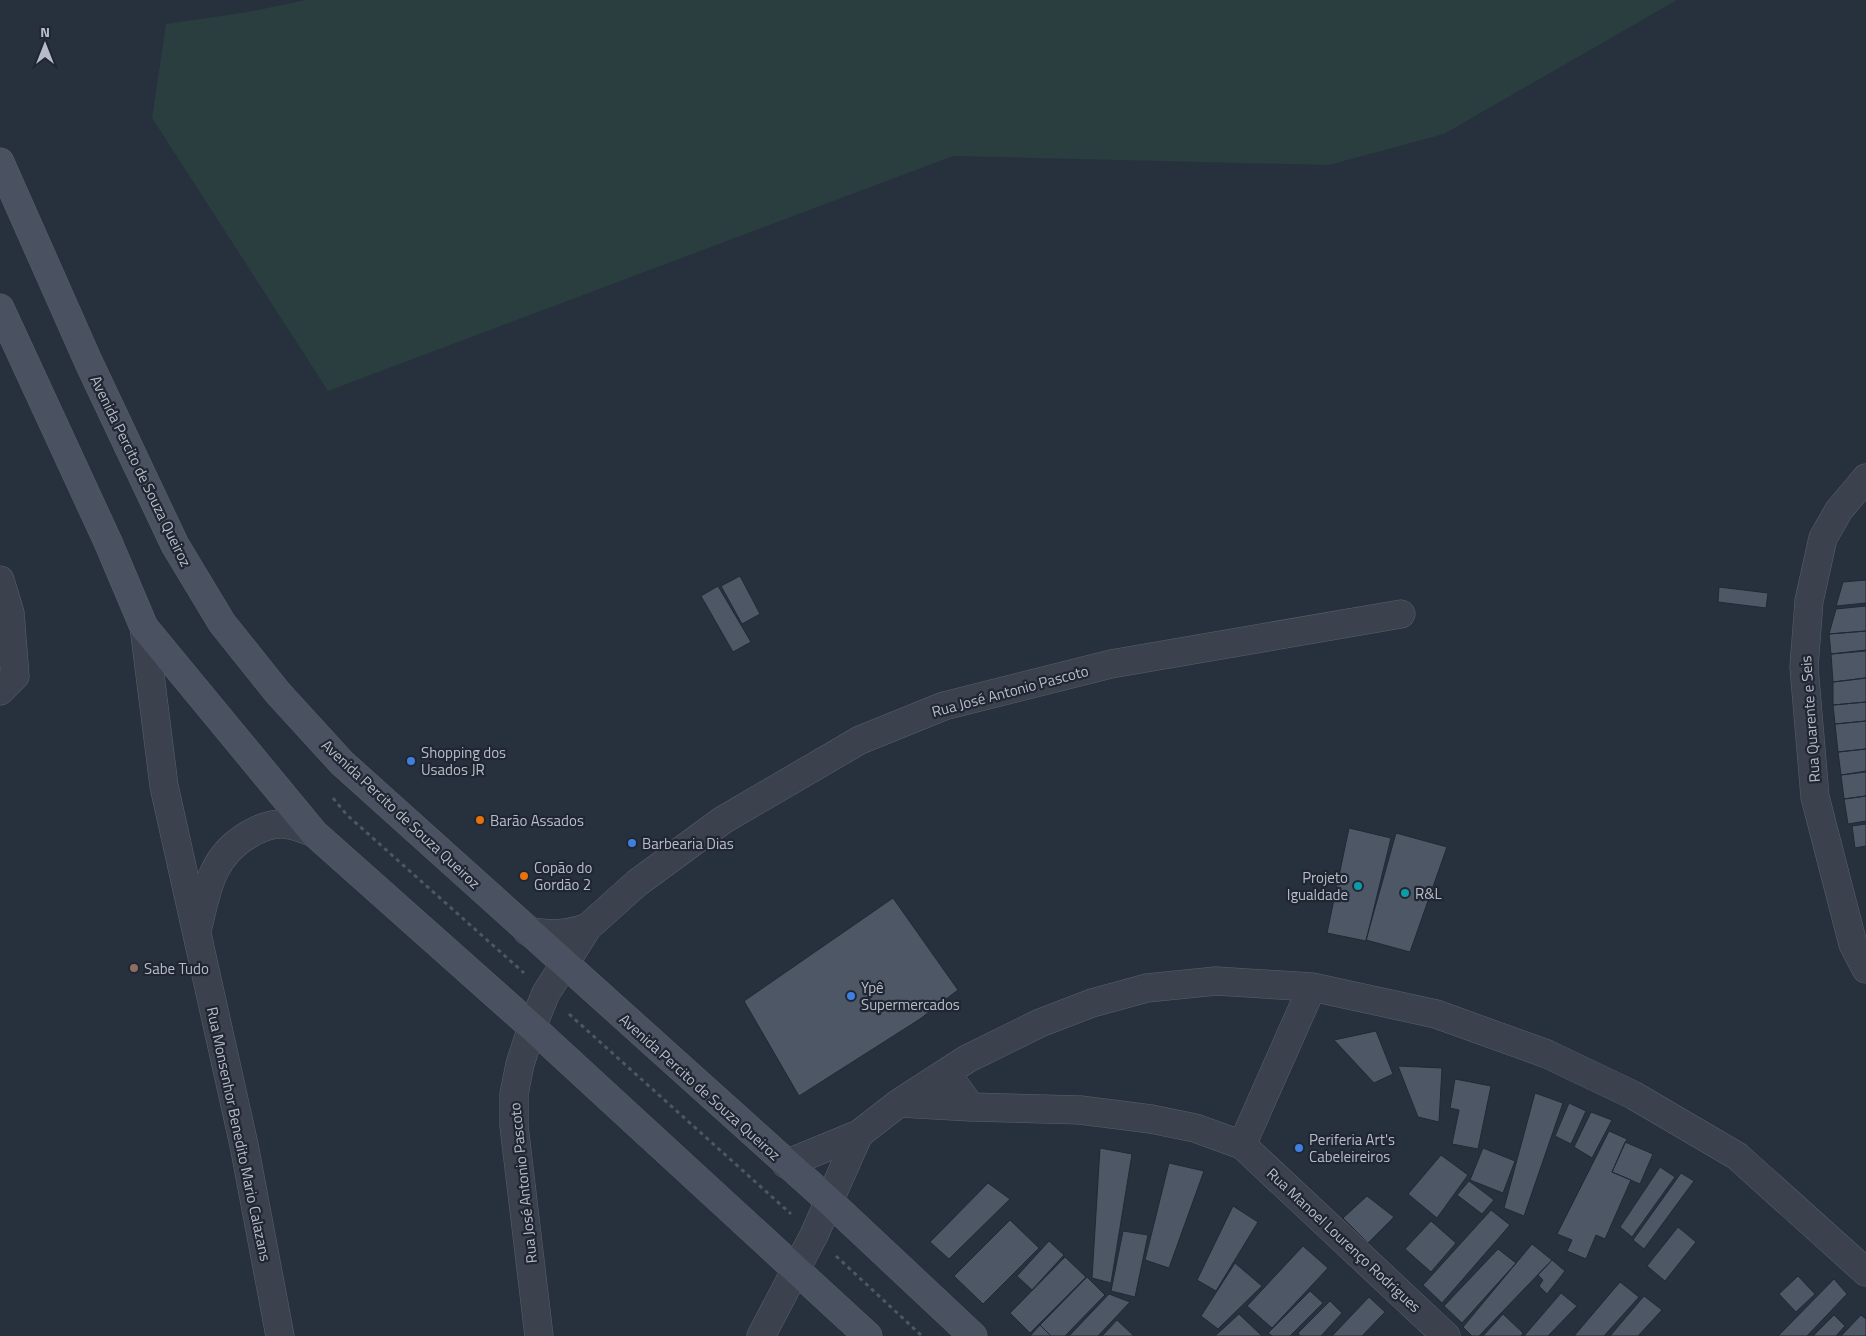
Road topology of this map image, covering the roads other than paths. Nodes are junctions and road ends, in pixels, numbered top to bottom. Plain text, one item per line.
1 (0, 162) edge
2 (0, 308) edge
3 (1866, 478) edge
4 (0, 580) edge
5 (1401, 614) dead end
6 (144, 627) junction
7 (7, 683) edge
8 (314, 833) junction
9 (588, 927) junction
10 (527, 931) junction
11 (197, 933) junction
12 (563, 964) junction
13 (1866, 969) edge
14 (1312, 987) junction
15 (532, 1027) junction
16 (946, 1073) junction
17 (899, 1103) junction
18 (971, 1107) junction
19 (859, 1134) junction
20 (1242, 1145) junction
21 (786, 1164) junction
22 (829, 1201) junction
23 (796, 1270) junction
24 (1866, 1272) edge
25 (280, 1336) edge
26 (539, 1336) edge
27 (761, 1336) edge
28 (868, 1336) edge
29 (973, 1336) edge
30 (1446, 1336) edge

1 - 10 main road, Avenida Percito de Souza Queiroz
2 - 6 main road
3 - 13 street, Rua Quarente e Seis
4 - 7 street
5 - 9 street, Rua José Antonio Pascoto
6 - 8 main road
6 - 11 street, Rua Monsenhor Benedito Mario Calazans
8 - 11 street, Rua Monsenhor Benedito Mario Calazans
8 - 15 main road
9 - 10 street, Rua José Antonio Pascoto
9 - 12 street, Rua José Antonio Pascoto
10 - 12 main road, Avenida Percito de Souza Queiroz
11 - 25 street, Rua Monsenhor Benedito Mario Calazans
12 - 15 street, Rua José Antonio Pascoto
12 - 21 main road, Avenida Percito de Souza Queiroz
14 - 16 street
14 - 20 street
14 - 24 street
15 - 23 main road
15 - 26 street, Rua José Antonio Pascoto
16 - 17 street
16 - 18 street
17 - 18 street, Rua Manoel Lourenço Rodrigues
17 - 19 street
18 - 20 street, Rua Manoel Lourenço Rodrigues
19 - 21 street
19 - 22 street
20 - 30 street, Rua Manoel Lourenço Rodrigues
21 - 22 main road, Avenida Percito de Souza Queiroz
22 - 23 street
22 - 29 main road, Avenida Percito de Souza Queiroz
23 - 27 street
23 - 28 main road

